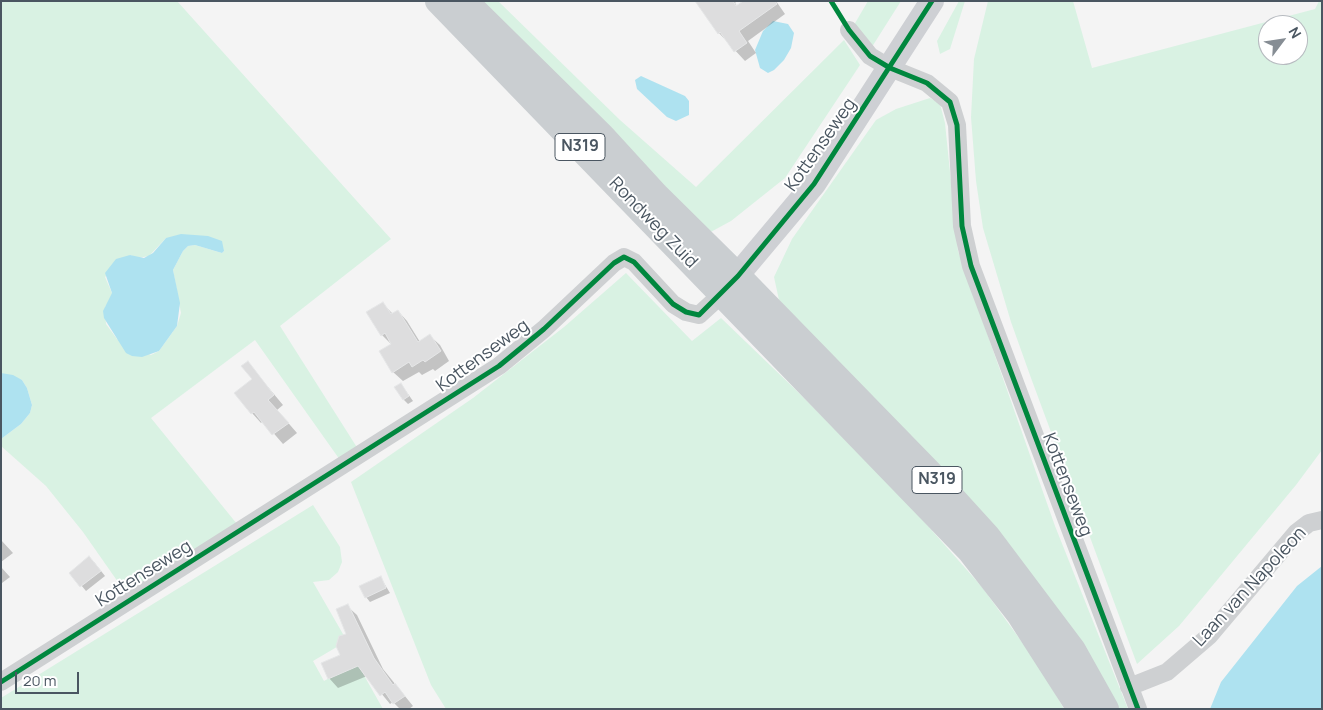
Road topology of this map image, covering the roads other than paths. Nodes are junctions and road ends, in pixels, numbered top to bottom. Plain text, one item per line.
1 (438, 1) edge
2 (465, 1) edge
3 (932, 1) edge
4 (849, 30) dead end
5 (890, 68) junction
6 (730, 285) junction
7 (1322, 520) edge
8 (1, 682) edge
9 (1129, 687) junction
10 (1080, 709) edge
11 (1106, 709) edge
12 (1138, 709) edge

1 - 6 main road, Rondweg Zuid / N319
2 - 6 main road, Rondweg Zuid / N319
3 - 5 street, Kottenseweg
4 - 5 street
5 - 6 street, Kottenseweg
5 - 9 street, Kottenseweg
6 - 8 street, Kottenseweg
6 - 10 main road, N319
6 - 11 main road, N319
7 - 9 street, Laan van Napoleon
9 - 12 street, Kottenseweg

